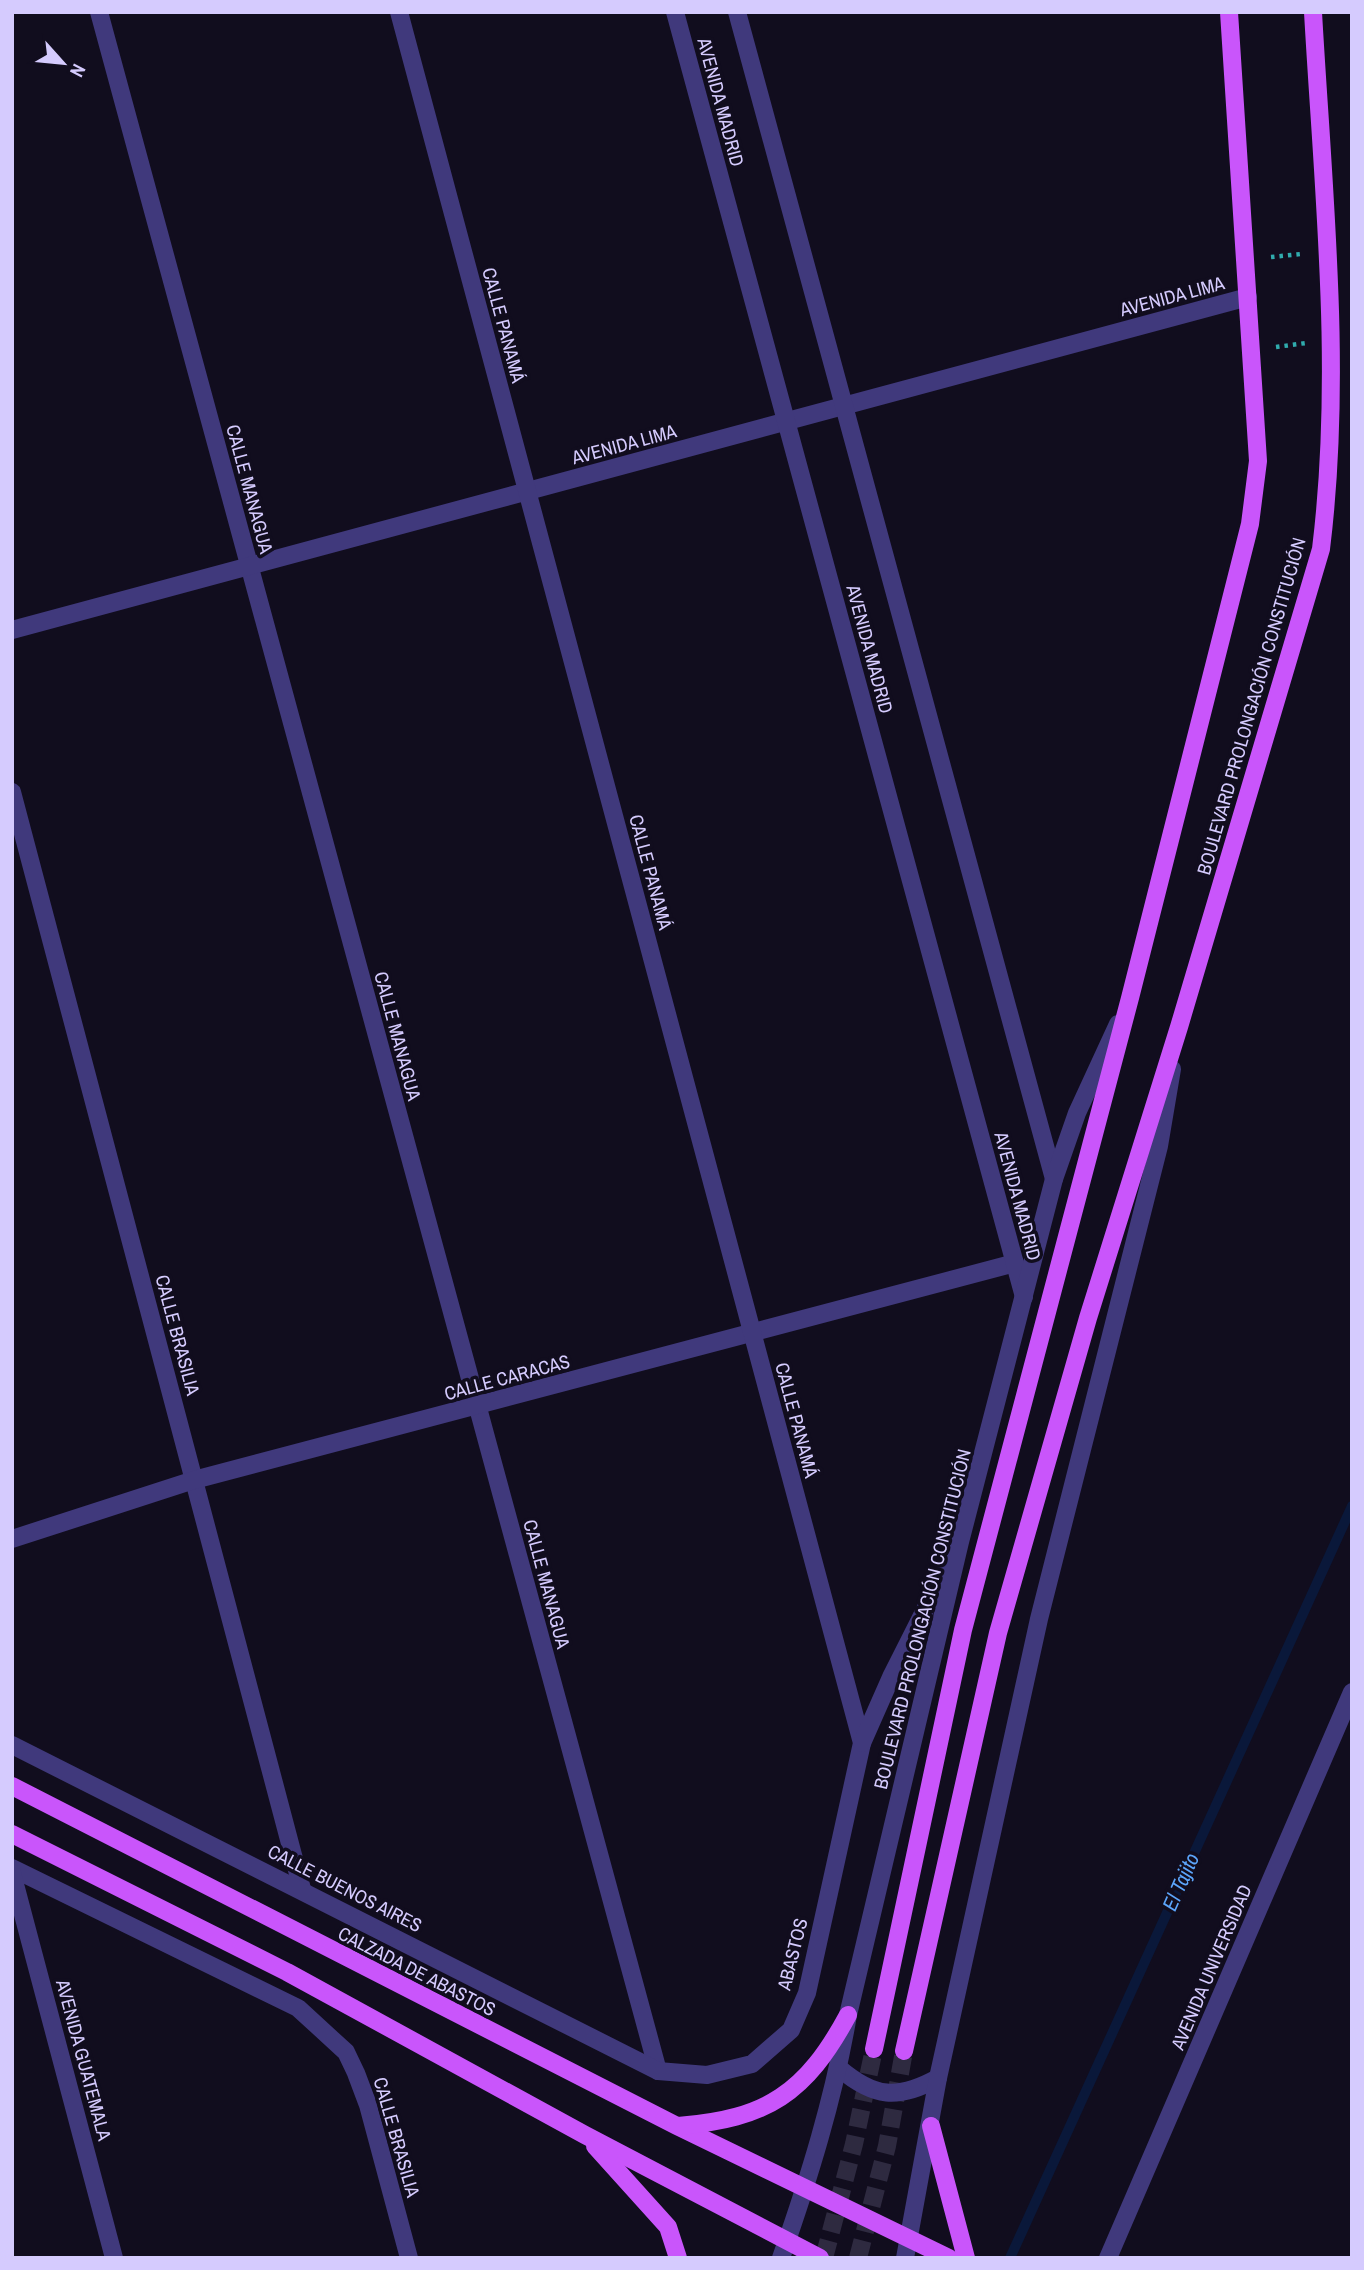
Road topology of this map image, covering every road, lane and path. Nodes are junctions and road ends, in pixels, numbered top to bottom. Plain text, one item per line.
1 (99, 12) edge
2 (399, 12) edge
3 (675, 12) edge
4 (737, 12) edge
5 (1229, 12) edge
6 (1313, 12) edge
7 (1326, 252) junction
8 (1245, 258) junction
9 (1248, 298) junction
10 (1331, 340) junction
11 (1251, 350) junction
12 (844, 406) junction
13 (786, 422) junction
14 (527, 492) junction
15 (249, 566) junction
16 (12, 630) edge
17 (12, 792) edge
18 (1130, 998) junction
19 (1179, 1027) junction
20 (1054, 1179) junction
21 (1015, 1263) junction
22 (1024, 1297) junction
23 (753, 1334) junction
24 (477, 1406) junction
25 (194, 1480) junction
26 (12, 1539) edge
27 (960, 1542) junction
28 (1352, 1692) edge
29 (862, 1743) junction
30 (12, 1745) edge
31 (12, 1786) edge
32 (12, 1834) edge
33 (12, 1868) edge
34 (12, 1873) edge
35 (302, 1889) junction
36 (848, 2015) junction
37 (874, 2049) tunnel mouth
38 (904, 2051) tunnel mouth
39 (839, 2068) junction
40 (657, 2071) junction
41 (938, 2078) junction
42 (677, 2126) junction
43 (930, 2126) junction
44 (585, 2135) junction
45 (806, 2188) junction
46 (910, 2238) junction
47 (784, 2249) edge
48 (114, 2258) edge
49 (409, 2258) edge
50 (678, 2258) edge
51 (820, 2258) edge
52 (905, 2258) edge
53 (949, 2258) edge
54 (966, 2258) edge
55 (1108, 2258) edge

1 - 15 street, CALLE MANAGUA
2 - 14 street, CALLE PANAMÁ
3 - 13 street, AVENIDA MADRID
4 - 12 street, AVENIDA MADRID
5 - 8 main road, BOULEVARD PROLONGACIÓN CONSTITUCIÓN
6 - 7 main road, BOULEVARD PROLONGACIÓN CONSTITUCIÓN
7 - 8 path
7 - 10 main road, BOULEVARD PROLONGACIÓN CONSTITUCIÓN
8 - 9 main road, BOULEVARD PROLONGACIÓN CONSTITUCIÓN
9 - 11 main road, BOULEVARD PROLONGACIÓN CONSTITUCIÓN
9 - 12 street, AVENIDA LIMA
10 - 11 path
10 - 19 main road, BOULEVARD PROLONGACIÓN CONSTITUCIÓN
11 - 18 main road, BOULEVARD PROLONGACIÓN CONSTITUCIÓN
12 - 13 street, AVENIDA LIMA
12 - 20 street, AVENIDA MADRID
13 - 14 street, AVENIDA LIMA
13 - 21 street, AVENIDA MADRID
14 - 15 street, AVENIDA LIMA
14 - 23 street, CALLE PANAMÁ
15 - 16 street, AVENIDA LIMA
15 - 24 street, CALLE MANAGUA
17 - 25 street, CALLE BRASILIA
18 - 20 street, BOULEVARD PROLONGACIÓN CONSTITUCIÓN
18 - 37 main road, BOULEVARD PROLONGACIÓN CONSTITUCIÓN
19 - 38 main road, BOULEVARD PROLONGACIÓN CONSTITUCIÓN
19 - 41 street, BOULEVARD PROLONGACIÓN CONSTITUCIÓN
20 - 22 street, BOULEVARD PROLONGACIÓN CONSTITUCIÓN
21 - 22 street, AVENIDA MADRID
21 - 23 street, CALLE CARACAS
22 - 27 street, BOULEVARD PROLONGACIÓN CONSTITUCIÓN
23 - 24 street, CALLE CARACAS
23 - 29 street, CALLE PANAMÁ
24 - 25 street, CALLE CARACAS
24 - 40 street, CALLE MANAGUA
25 - 26 street, CALLE CARACAS
25 - 35 street, CALLE BRASILIA
27 - 29 street, ABASTOS
27 - 36 street, BOULEVARD PROLONGACIÓN CONSTITUCIÓN
28 - 55 street, AVENIDA UNIVERSIDAD
29 - 40 street, ABASTOS
30 - 35 street, CALLE BUENOS AIRES
31 - 42 main road, CALZADA DE ABASTOS
32 - 44 main road
33 - 49 street, CALLE BRASILIA
34 - 48 street, AVENIDA GUATEMALA
35 - 40 street, CALLE BUENOS AIRES
36 - 39 street, BOULEVARD PROLONGACIÓN CONSTITUCIÓN
36 - 42 main road
39 - 41 street
39 - 45 street, BOULEVARD PROLONGACIÓN CONSTITUCIÓN
41 - 43 street, BOULEVARD PROLONGACIÓN CONSTITUCIÓN
42 - 45 main road, CALZADA DE ABASTOS
43 - 46 street, BOULEVARD PROLONGACIÓN CONSTITUCIÓN
43 - 54 main road
44 - 47 main road
44 - 50 main road
45 - 46 main road, CALZADA DE ABASTOS
45 - 47 street, BOULEVARD PROLONGACIÓN CONSTITUCIÓN
46 - 52 street, BOULEVARD PROLONGACIÓN CONSTITUCIÓN
46 - 53 main road, CALZADA DE ABASTOS
47 - 51 main road

